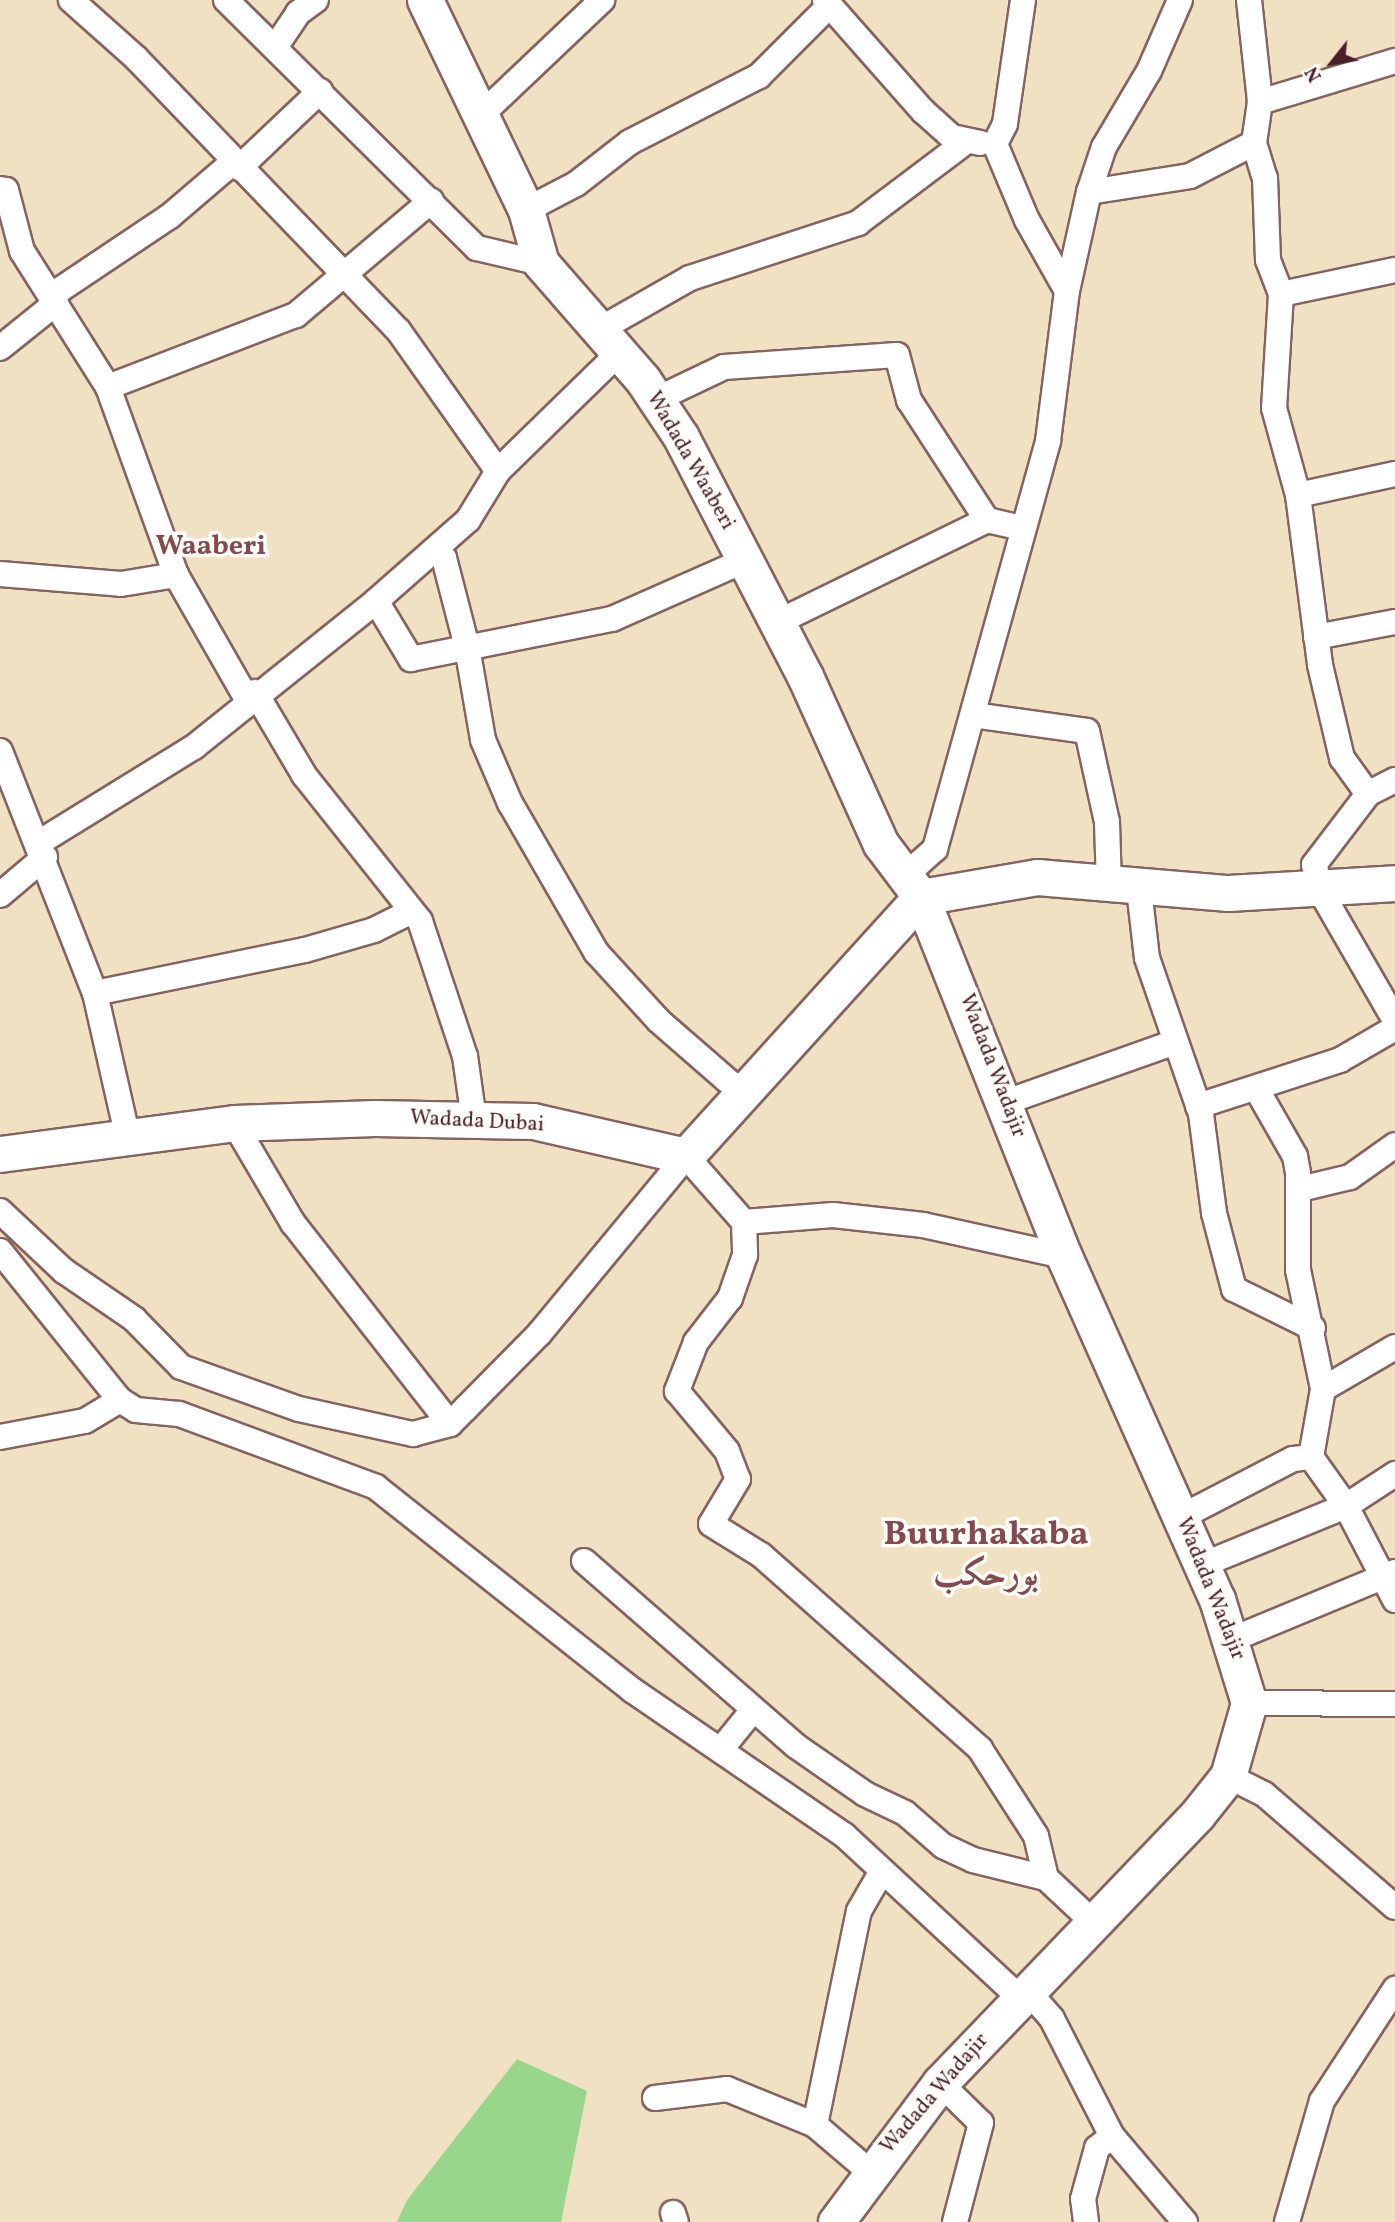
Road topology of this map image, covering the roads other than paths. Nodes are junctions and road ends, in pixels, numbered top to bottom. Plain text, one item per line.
1 (71, 0) edge
2 (226, 0) edge
3 (316, 0) edge
4 (425, 0) edge
5 (602, 0) edge
6 (1023, 0) edge
7 (1181, 0) edge
8 (1249, 0) edge
9 (827, 2) edge
10 (276, 46) junction
11 (1395, 61) edge
12 (320, 90) junction
13 (1260, 102) junction
14 (482, 114) junction
15 (964, 143) junction
16 (1254, 143) junction
17 (995, 144) junction
18 (235, 166) junction
19 (0, 188) edge
20 (1089, 192) junction
21 (431, 201) junction
22 (526, 210) junction
23 (541, 263) junction
24 (1395, 270) edge
25 (347, 276) junction
26 (1067, 291) junction
27 (1281, 294) junction
28 (54, 299) junction
29 (608, 343) junction
30 (0, 348) edge
31 (108, 387) junction
32 (657, 399) junction
33 (498, 471) junction
34 (1395, 474) edge
35 (1298, 495) junction
36 (987, 520) junction
37 (1021, 528) junction
38 (436, 549) junction
39 (746, 560) junction
40 (0, 574) edge
41 (176, 575) junction
42 (376, 601) junction
43 (778, 622) junction
44 (1395, 622) edge
45 (1316, 636) junction
46 (467, 647) junction
47 (251, 696) junction
48 (973, 715) junction
49 (0, 751) edge
50 (1395, 780) edge
51 (1368, 794) junction
52 (42, 849) junction
53 (1395, 883) edge
54 (1319, 884) junction
55 (914, 886) junction
56 (1124, 887) junction
57 (0, 895) edge
58 (412, 911) junction
59 (95, 993) junction
60 (1395, 1020) edge
61 (1395, 1028) edge
62 (1173, 1043) junction
63 (1255, 1088) junction
64 (743, 1094) junction
65 (1006, 1102) junction
66 (1198, 1106) junction
67 (474, 1120) junction
68 (234, 1123) junction
69 (127, 1134) junction
70 (1395, 1145) edge
71 (0, 1154) edge
72 (686, 1156) junction
73 (1300, 1189) junction
74 (0, 1211) edge
75 (744, 1222) junction
76 (0, 1251) edge
77 (1064, 1256) junction
78 (1313, 1328) junction
79 (1395, 1347) edge
80 (1324, 1389) junction
81 (120, 1401) junction
82 (450, 1424) junction
83 (0, 1437) edge
84 (1311, 1457) junction
85 (1395, 1474) edge
86 (1346, 1506) junction
87 (1181, 1517) junction
88 (584, 1561) dead end
89 (1202, 1565) junction
90 (1389, 1574) edge
91 (1395, 1600) edge
92 (1233, 1639) junction
93 (1249, 1703) junction
94 (1395, 1703) edge
95 (754, 1710) junction
96 (722, 1748) junction
97 (1228, 1776) junction
98 (882, 1871) junction
99 (1046, 1878) junction
100 (1395, 1907) edge
101 (1093, 1922) junction
102 (1395, 1989) edge
103 (1023, 1994) junction
104 (940, 2083) junction
105 (655, 2098) dead end
106 (815, 2125) junction
107 (1112, 2136) junction
108 (869, 2171) junction
109 (836, 2222) edge
110 (954, 2222) edge
111 (1086, 2222) edge
112 (1185, 2222) edge
113 (1287, 2222) edge

1 - 18 street
2 - 10 street
3 - 10 street
4 - 14 street, Wadada Waaberi
5 - 14 street
6 - 17 street
7 - 20 street
8 - 13 street
9 - 15 street
9 - 22 street
10 - 12 street
11 - 13 street
12 - 18 street
12 - 21 street
13 - 16 street
14 - 22 street, Wadada Waaberi
15 - 17 street
15 - 29 street
16 - 20 street
16 - 27 street
17 - 26 street
18 - 25 street
18 - 28 street
19 - 28 street
20 - 26 street
21 - 23 street
21 - 25 street
22 - 23 street, Wadada Waaberi
23 - 29 street, Wadada Waaberi
24 - 27 street
25 - 31 street
25 - 33 street
26 - 37 street
27 - 35 street
28 - 30 street
28 - 31 street
29 - 32 street, Wadada Waaberi
29 - 33 street
31 - 41 street
32 - 36 street
32 - 39 street, Wadada Waaberi
33 - 38 street
34 - 35 street
35 - 45 street
36 - 37 street
36 - 43 street
37 - 48 street
38 - 42 street
38 - 46 street
39 - 43 street, Wadada Waaberi
39 - 46 street
40 - 41 street
41 - 47 street
42 - 46 street
42 - 47 street
43 - 55 street, Wadada Waaberi
44 - 45 street
45 - 51 street
46 - 64 street
47 - 52 street
47 - 58 street
48 - 55 street
48 - 56 street
49 - 52 street
50 - 51 street
51 - 54 street
52 - 57 street
52 - 59 street
53 - 54 street
54 - 56 street
54 - 60 street
55 - 56 street
55 - 64 street
55 - 65 street, Wadada Wadajir
56 - 62 street
58 - 59 street
58 - 67 street
59 - 69 street
61 - 63 street
62 - 65 street
62 - 66 street
63 - 66 street
63 - 73 street
64 - 72 street
65 - 77 street, Wadada Wadajir
66 - 78 street
67 - 68 street, Wadada Dubai
67 - 72 street, Wadada Dubai
68 - 69 street, Wadada Dubai
68 - 82 street
69 - 71 street, Wadada Dubai
70 - 73 street
72 - 75 street
72 - 82 street
73 - 78 street
74 - 82 street
75 - 77 street
75 - 99 street
76 - 81 street
77 - 87 street, Wadada Wadajir
78 - 80 street
79 - 80 street
80 - 84 street
81 - 83 street
81 - 96 street
84 - 86 street
84 - 87 street
85 - 86 street
86 - 89 street
86 - 90 street
87 - 89 street, Wadada Wadajir
88 - 95 street
89 - 92 street, Wadada Wadajir
90 - 91 street
90 - 92 street
92 - 93 street, Wadada Wadajir
93 - 94 street
93 - 97 street, Wadada Wadajir
95 - 96 street
95 - 99 street
96 - 98 street
97 - 100 street
97 - 101 street, Wadada Wadajir
98 - 103 street
98 - 106 street
99 - 101 street
101 - 103 street, Wadada Wadajir
102 - 113 street
103 - 104 street, Wadada Wadajir
103 - 107 street
104 - 108 street, Wadada Wadajir
104 - 110 street
105 - 106 street
106 - 108 street
107 - 111 street
107 - 112 street
108 - 109 street, Wadada Wadajir

